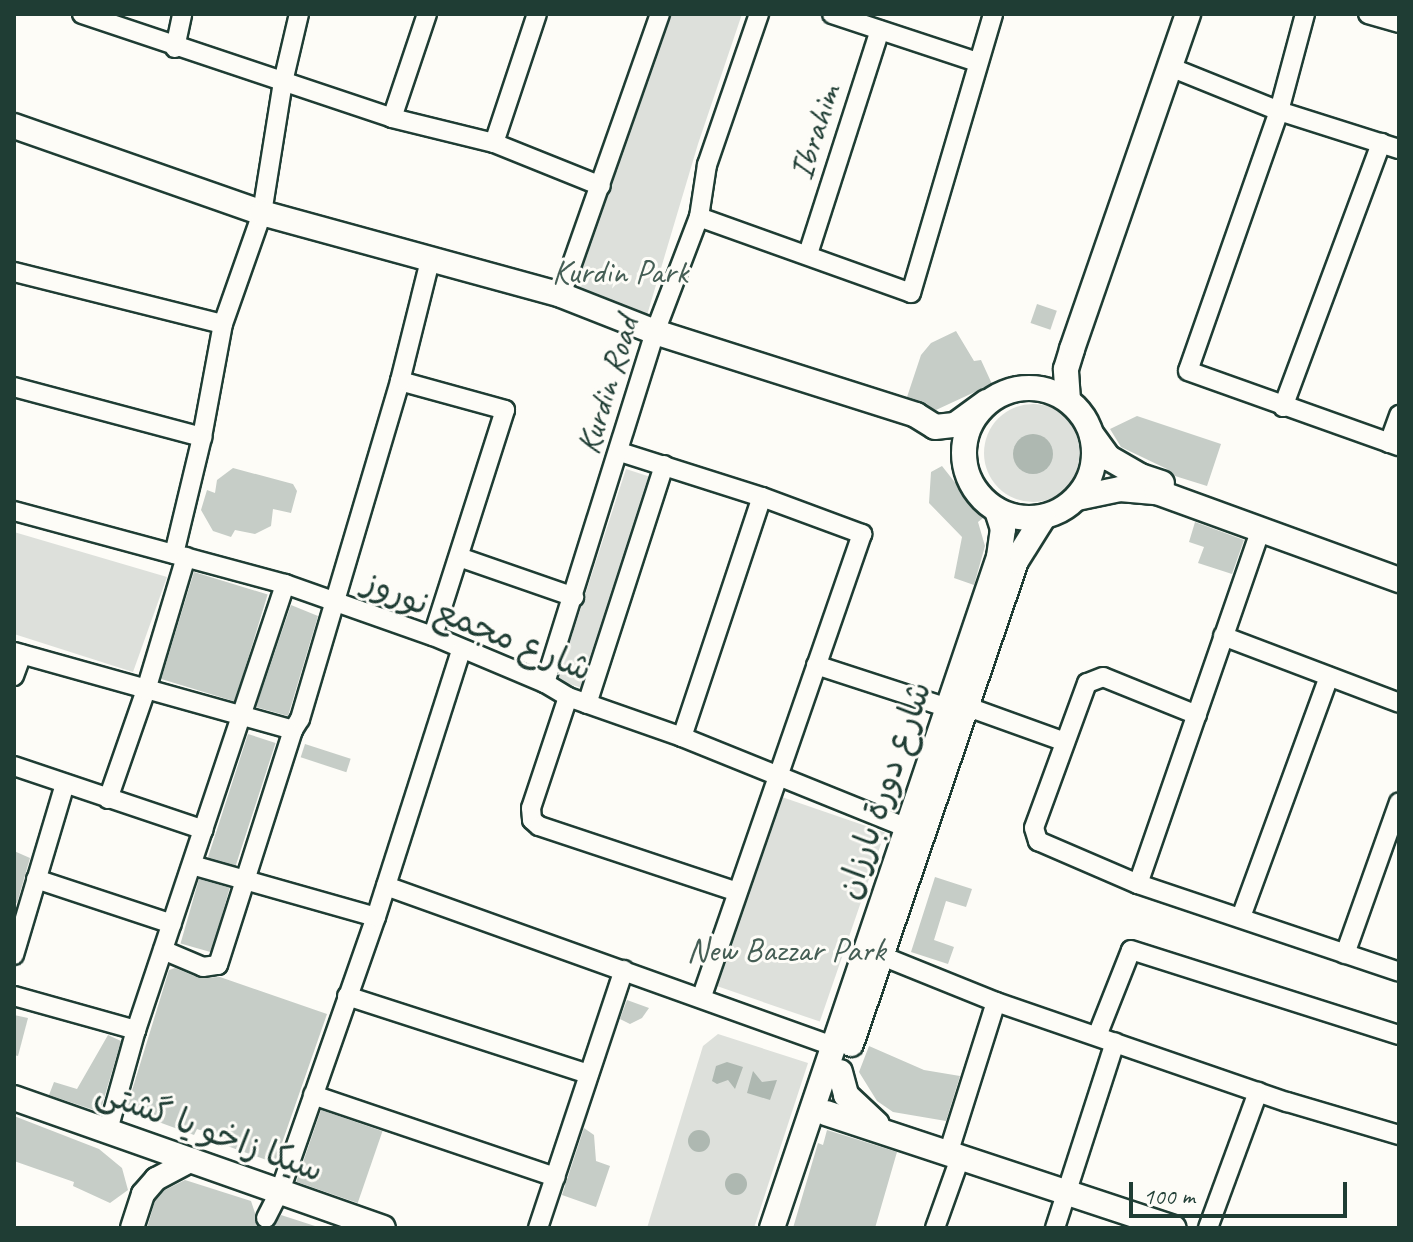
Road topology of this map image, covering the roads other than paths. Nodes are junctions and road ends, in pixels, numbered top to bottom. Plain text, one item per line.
1 (82, 14) edge
2 (182, 14) edge
3 (299, 14) edge
4 (427, 14) edge
5 (537, 14) edge
6 (660, 14) edge
7 (759, 14) edge
8 (832, 14) edge
9 (993, 14) edge
10 (1171, 14) edge
11 (1188, 14) edge
12 (1305, 14) edge
13 (1368, 14) edge
14 (1399, 23) edge
15 (880, 30) junction
16 (175, 48) junction
17 (977, 62) junction
18 (1170, 67) junction
19 (283, 82) junction
20 (1279, 111) junction
21 (392, 118) junction
22 (14, 126) edge
23 (494, 143) junction
24 (1381, 143) junction
25 (1399, 149) edge
26 (601, 186) junction
27 (262, 213) junction
28 (699, 217) junction
29 (808, 254) junction
30 (430, 261) junction
31 (14, 272) edge
32 (561, 295) junction
33 (223, 324) junction
34 (655, 332) junction
35 (400, 381) junction
36 (14, 387) edge
37 (1030, 387) junction
38 (1068, 400) junction
39 (987, 402) junction
40 (1283, 407) junction
41 (916, 415) junction
42 (1399, 415) edge
43 (1092, 435) junction
44 (202, 437) junction
45 (1394, 444) edge
46 (620, 452) junction
47 (963, 458) junction
48 (664, 465) junction
49 (762, 497) junction
50 (1077, 498) junction
51 (997, 510) junction
52 (14, 511) edge
53 (1043, 518) junction
54 (1260, 531) junction
55 (180, 555) junction
56 (459, 557) junction
57 (1399, 562) edge
58 (1399, 580) edge
59 (285, 584) junction
60 (574, 597) junction
61 (335, 602) junction
62 (433, 636) junction
63 (1223, 636) junction
64 (461, 651) junction
65 (18, 653) edge
66 (816, 665) junction
67 (14, 676) edge
68 (1329, 677) junction
69 (545, 683) junction
70 (146, 690) junction
71 (568, 697) junction
72 (1399, 703) edge
73 (587, 704) junction
74 (958, 708) junction
75 (1197, 715) junction
76 (240, 717) junction
77 (293, 730) junction
78 (682, 737) junction
79 (1065, 742) junction
80 (14, 766) edge
81 (776, 777) junction
82 (65, 784) junction
83 (108, 799) junction
84 (1399, 802) edge
85 (907, 828) junction
86 (204, 830) junction
87 (192, 865) junction
88 (36, 879) junction
89 (246, 880) junction
90 (1138, 884) junction
91 (386, 886) junction
92 (737, 892) junction
93 (376, 917) junction
94 (1241, 917) junction
95 (172, 924) junction
96 (163, 950) junction
97 (1345, 954) junction
98 (14, 955) edge
99 (882, 956) junction
100 (624, 970) junction
101 (1399, 972) edge
102 (14, 996) edge
103 (347, 996) junction
104 (702, 997) junction
105 (996, 1002) junction
106 (136, 1030) junction
107 (1399, 1035) edge
108 (1106, 1039) junction
109 (834, 1046) junction
110 (840, 1072) junction
111 (589, 1074) junction
112 (1258, 1092) junction
113 (313, 1095) junction
114 (14, 1098) edge
115 (826, 1113) junction
116 (108, 1130) junction
117 (1398, 1133) edge
118 (892, 1135) junction
119 (954, 1156) junction
120 (192, 1160) junction
121 (555, 1177) junction
122 (280, 1191) junction
123 (1068, 1193) junction
124 (266, 1218) dead end
125 (132, 1228) edge
126 (383, 1228) edge
127 (538, 1228) edge
128 (772, 1228) edge
129 (789, 1228) edge
130 (935, 1228) edge
131 (1055, 1228) edge
132 (1173, 1228) edge
133 (1208, 1228) edge

1 - 16 street
2 - 16 street
3 - 19 street
4 - 21 street
5 - 23 street
6 - 26 street, Kurdin Road
7 - 28 street, Kurdin Road
8 - 15 street
9 - 17 street
10 - 37 main road
11 - 18 main road
12 - 20 street
13 - 14 street
15 - 17 street
15 - 29 street, Ibrahim
16 - 19 street
17 - 29 street
18 - 20 street
18 - 38 main road
19 - 21 street
19 - 27 street
20 - 24 street
20 - 40 street
21 - 23 street
22 - 27 main road
23 - 26 street
24 - 25 street
24 - 40 street
26 - 32 street, Kurdin Road
27 - 30 main road
27 - 33 street
28 - 29 street
28 - 34 street, Kurdin Road
30 - 32 main road
30 - 35 street
31 - 33 street
32 - 34 main road
33 - 44 street
34 - 41 main road
34 - 46 street, Kurdin Road
35 - 56 street
35 - 61 street
36 - 44 street
37 - 38 main road
37 - 39 main road
38 - 43 main road
39 - 41 main road
39 - 47 main road
40 - 45 street
41 - 47 main road
42 - 45 street
43 - 50 main road
43 - 57 main road
44 - 55 street
46 - 48 street
46 - 60 street, Kurdin Road
47 - 51 main road
48 - 49 street
48 - 73 street
49 - 66 street
49 - 78 street
50 - 53 main road
50 - 54 main road
51 - 53 main road
51 - 74 main road, شارع دورة بارزان
52 - 55 street, شارع مجمع نوروز
53 - 74 main road
54 - 58 main road
54 - 63 street
55 - 59 street, شارع مجمع نوروز
55 - 70 street
56 - 60 street
56 - 62 street
59 - 61 street, شارع مجمع نوروز
59 - 76 street
60 - 69 street, Kurdin Road
61 - 62 street, شارع مجمع نوروز
61 - 77 street
62 - 64 street, شارع مجمع نوروز
63 - 68 street
63 - 75 street
64 - 69 street, شارع مجمع نوروز
64 - 91 street
65 - 67 street
65 - 70 street
66 - 74 street
66 - 81 street
68 - 72 street
68 - 94 street
69 - 71 street, شارع مجمع نوروز
70 - 76 street
70 - 83 street
71 - 73 street, شارع مجمع نوروز
71 - 92 street
73 - 78 street, شارع مجمع نوروز
74 - 79 street
74 - 85 main road, شارع دورة بارزان
74 - 99 main road, شارع دورة بارزان
75 - 79 street
75 - 90 street
76 - 77 street
76 - 86 street
77 - 89 street
78 - 81 street, شارع مجمع نوروز
79 - 90 street
80 - 82 street
81 - 85 street, شارع مجمع نوروز
81 - 92 street
82 - 83 street
82 - 88 street
83 - 86 street
84 - 97 street
85 - 109 main road, شارع دورة بارزان
86 - 87 street
87 - 89 street
87 - 95 street
88 - 95 street
88 - 98 street
89 - 93 street
89 - 96 street
90 - 94 street
91 - 93 street
91 - 100 street
92 - 104 street
93 - 103 street
94 - 97 street
95 - 96 street
96 - 106 street
97 - 101 street
99 - 105 street
99 - 110 main road, شارع دورة بارزان
100 - 104 street
100 - 111 street
102 - 106 street
103 - 111 street
103 - 113 street
104 - 109 street
105 - 108 street
105 - 119 street
106 - 116 street
107 - 108 street
108 - 112 street
108 - 123 street
109 - 128 main road, شارع دورة بارزان
110 - 115 main road, شارع دورة بارزان
110 - 118 main road
111 - 121 street
112 - 117 street
112 - 133 street
113 - 121 street
113 - 122 street
114 - 116 main road, سیکا زاخو یا گشتى
115 - 118 main road
115 - 129 main road, شارع دورة بارزان
116 - 120 main road, سیکا زاخو یا گشتى
118 - 119 main road
119 - 123 main road
119 - 130 street
120 - 122 main road, سیکا زاخو یا گشتى
120 - 125 street
121 - 127 street
122 - 124 street
122 - 126 main road, سیکا زاخو یا گشتى
123 - 131 street
123 - 132 main road

